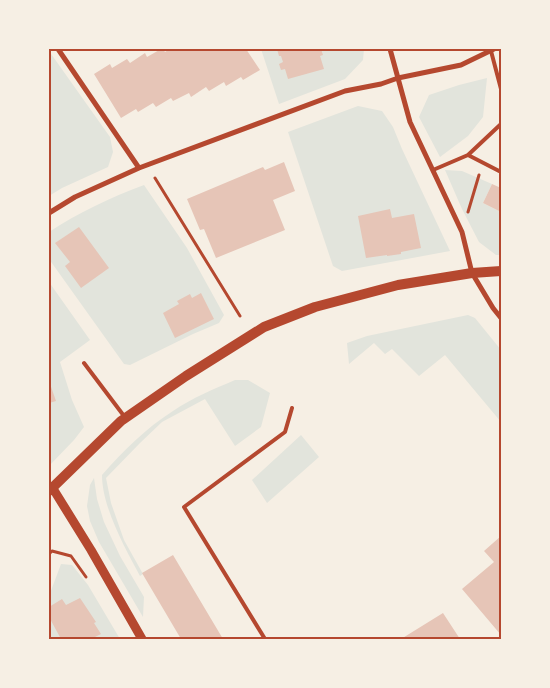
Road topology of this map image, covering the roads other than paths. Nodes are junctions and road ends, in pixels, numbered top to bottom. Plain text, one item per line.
1 (58, 49) edge
2 (390, 49) edge
3 (492, 50) edge
4 (398, 78) junction
5 (501, 89) edge
6 (501, 124) edge
7 (468, 155) junction
8 (139, 168) junction
9 (433, 170) junction
10 (501, 172) edge
11 (49, 213) edge
12 (501, 271) edge
13 (472, 273) junction
14 (501, 318) edge
15 (84, 363) dead end
16 (292, 408) dead end
17 (126, 418) junction
18 (50, 489) edge
19 (142, 639) edge
20 (265, 639) edge

1 - 8 street
2 - 4 street
3 - 4 street
3 - 5 lane
4 - 8 street
4 - 9 street
6 - 7 lane
7 - 9 lane
7 - 10 lane
8 - 11 street
9 - 13 street
12 - 13 main road
13 - 14 street
13 - 17 main road
15 - 17 lane
16 - 20 lane
17 - 18 main road
18 - 19 street

